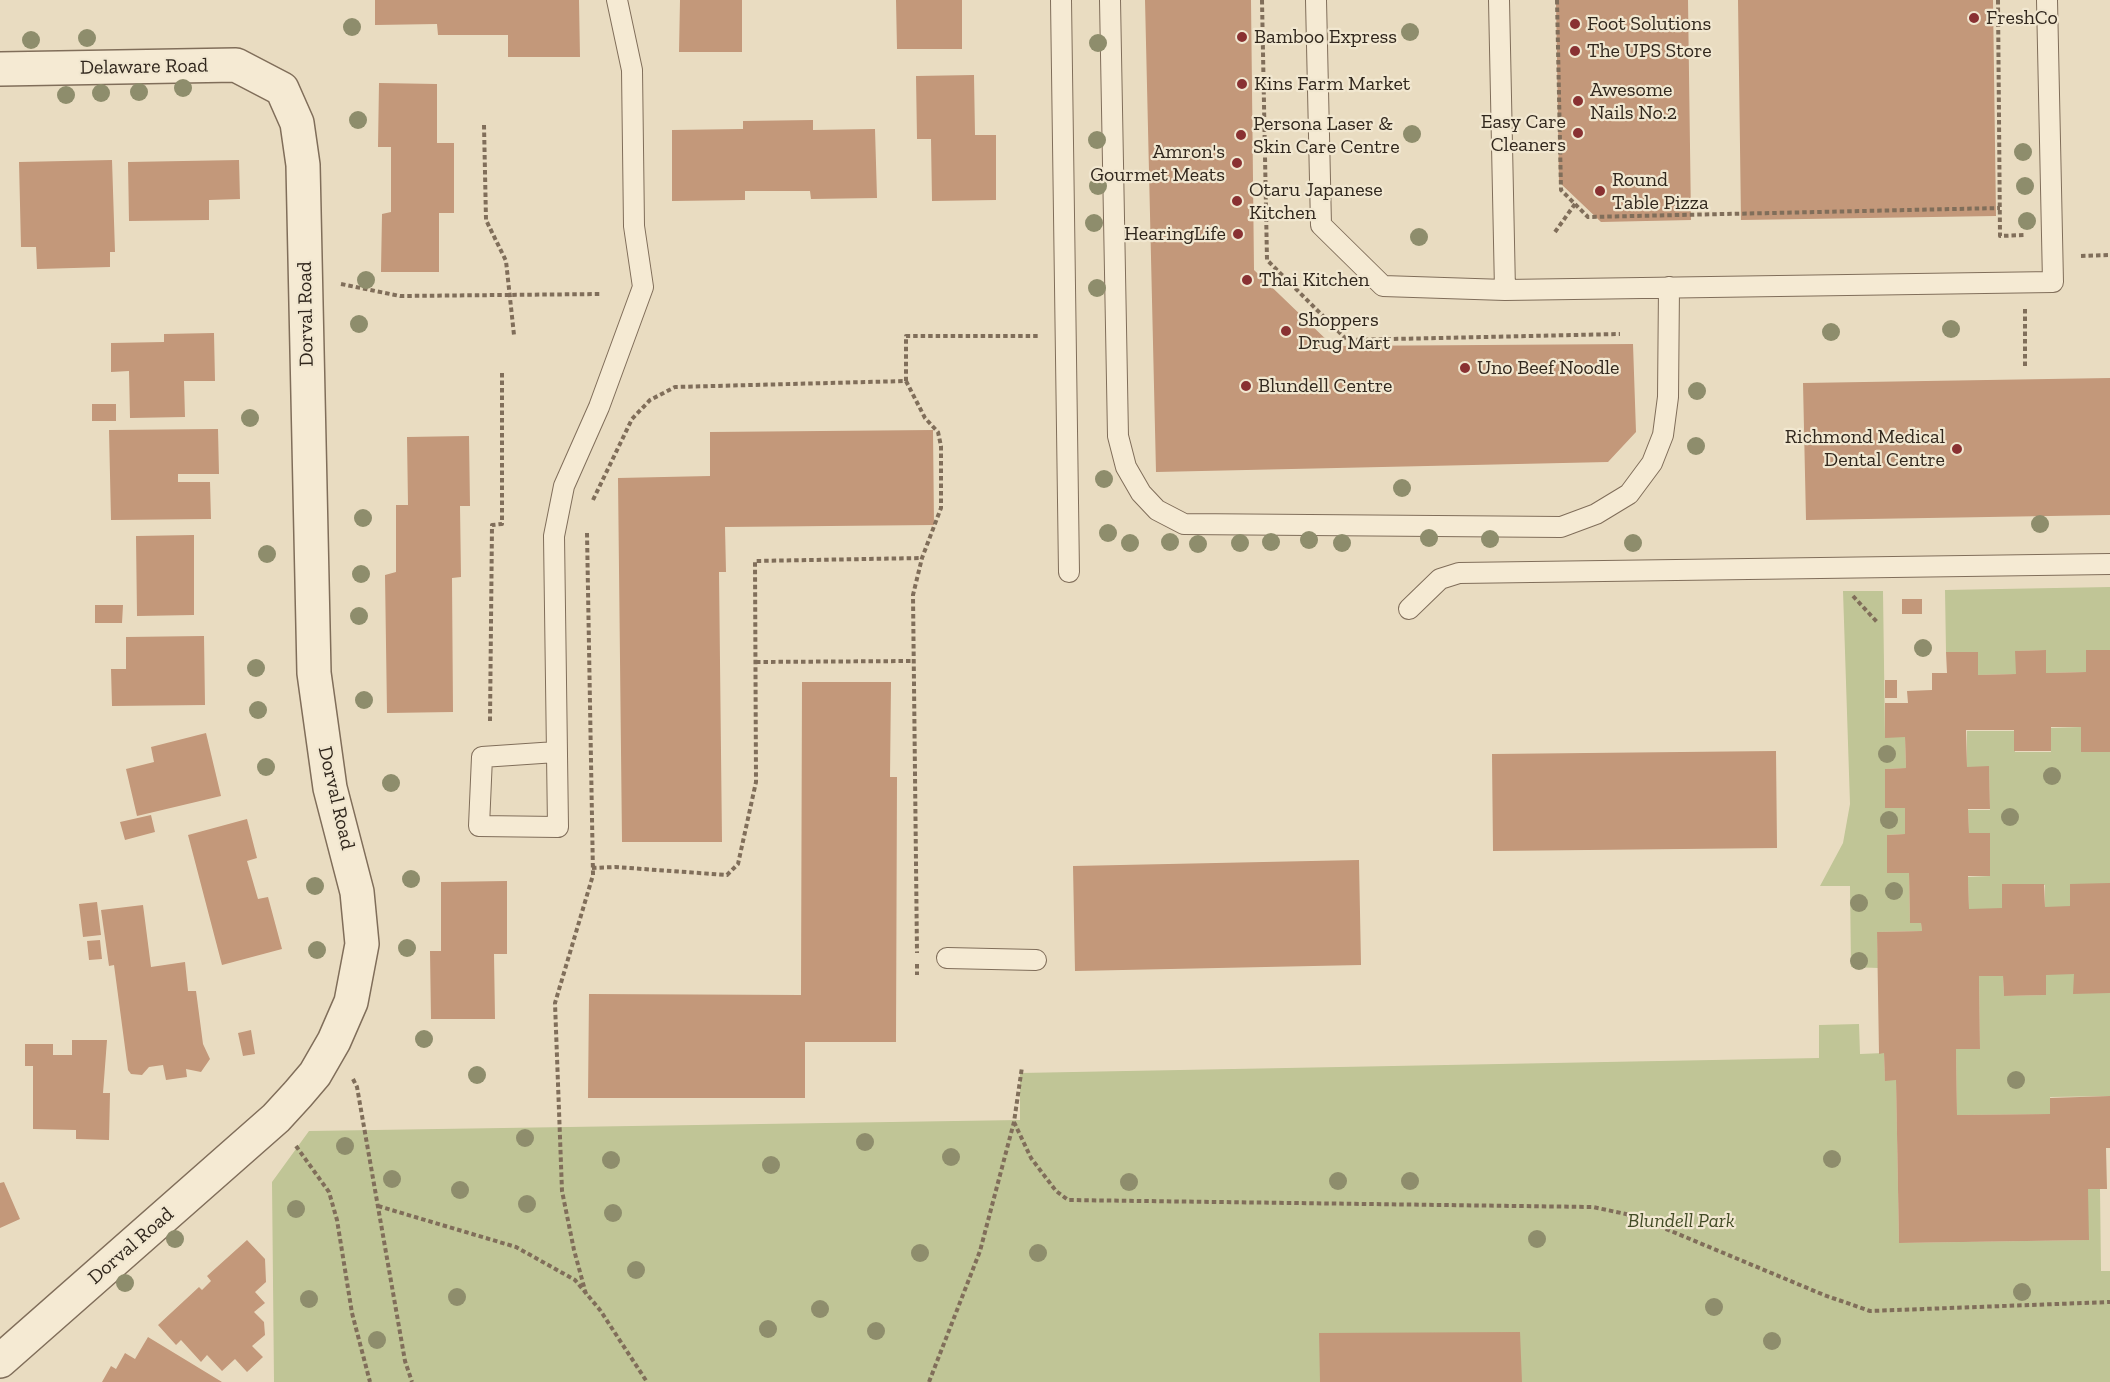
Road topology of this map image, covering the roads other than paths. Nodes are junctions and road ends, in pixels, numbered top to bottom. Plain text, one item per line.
1 (617, 0) edge
2 (1061, 0) edge
3 (1110, 0) edge
4 (1316, 0) edge
5 (1499, 0) edge
6 (2047, 0) edge
7 (0, 69) edge
8 (282, 89) joint
9 (1669, 287) junction
10 (1505, 290) junction
11 (2110, 564) edge
12 (1069, 572) dead end
13 (1409, 609) dead end
14 (556, 752) junction
15 (947, 958) dead end
16 (1036, 960) dead end
17 (0, 1361) edge

1 - 14 lane
2 - 12 lane
3 - 9 lane
4 - 10 lane
5 - 10 lane
6 - 9 lane
7 - 8 street, Delaware Road
8 - 17 street, Dorval Road
9 - 10 lane
11 - 13 lane
14 - 14 lane
15 - 16 lane

